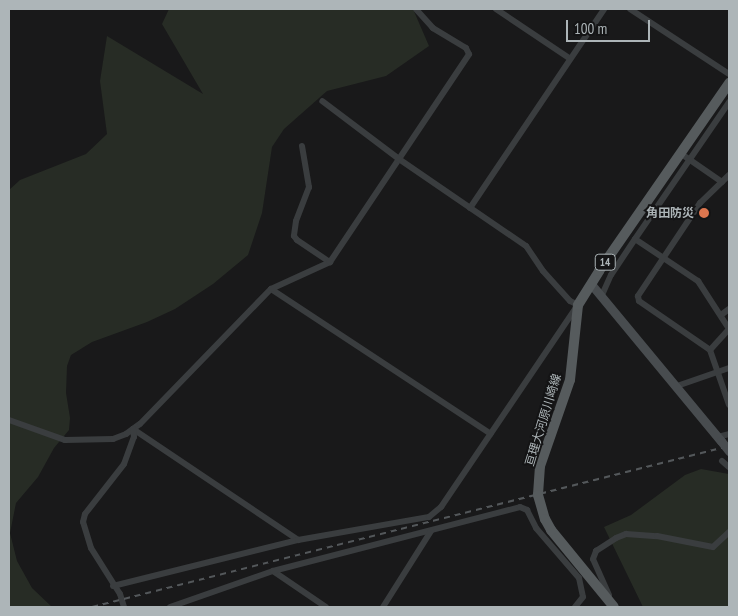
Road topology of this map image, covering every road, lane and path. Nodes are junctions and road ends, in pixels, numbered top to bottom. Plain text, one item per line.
1 (416, 9) edge
2 (496, 9) edge
3 (604, 9) edge
4 (630, 9) edge
5 (569, 58) junction
6 (729, 74) edge
7 (729, 83) edge
8 (322, 101) dead end
9 (729, 102) edge
10 (302, 146) dead end
11 (680, 153) junction
12 (399, 159) junction
13 (689, 159) junction
14 (729, 175) edge
15 (722, 182) junction
16 (470, 208) junction
17 (635, 239) junction
18 (664, 257) junction
19 (330, 262) junction
20 (271, 289) junction
21 (596, 289) junction
22 (578, 305) junction
23 (729, 309) edge
24 (721, 316) junction
25 (710, 350) junction
26 (729, 368) edge
27 (718, 372) junction
28 (677, 386) junction
29 (729, 405) edge
30 (9, 420) edge
31 (133, 430) junction
32 (492, 434) junction
33 (729, 434) edge
34 (720, 439) junction
35 (729, 451) edge
36 (722, 461) dead end
37 (729, 467) edge
38 (431, 531) junction
39 (729, 532) edge
40 (298, 540) junction
41 (273, 571) junction
42 (113, 586) junction
43 (124, 607) edge
44 (170, 607) edge
45 (326, 607) edge
46 (382, 607) edge
47 (575, 607) edge
48 (614, 607) edge

1 - 12 street
2 - 5 street
3 - 5 street
4 - 6 street
5 - 16 street
7 - 11 main road, 亘理大河原川崎線 / 14
8 - 12 street
9 - 13 street
10 - 19 street
11 - 13 street
11 - 21 main road, 亘理大河原川崎線 / 14
12 - 16 street
12 - 19 street
13 - 15 street
13 - 17 street
14 - 15 street
15 - 18 street
16 - 22 street
17 - 18 street
17 - 21 street
18 - 24 street
18 - 25 street
19 - 20 street
20 - 31 street
20 - 32 street
21 - 22 main road, 亘理大河原川崎線 / 14
21 - 28 street
22 - 32 street
22 - 48 main road, 亘理大河原川崎線 / 14, bridge
23 - 24 street
24 - 25 street
25 - 27 street
26 - 27 street
27 - 28 street
27 - 29 street
28 - 34 street
30 - 31 street
31 - 40 street
31 - 42 street
32 - 40 street
33 - 34 street
34 - 35 street, bridge
36 - 37 street
38 - 41 street
38 - 46 street
38 - 47 street
39 - 48 street
40 - 42 street
41 - 44 street
41 - 45 street
42 - 43 street

